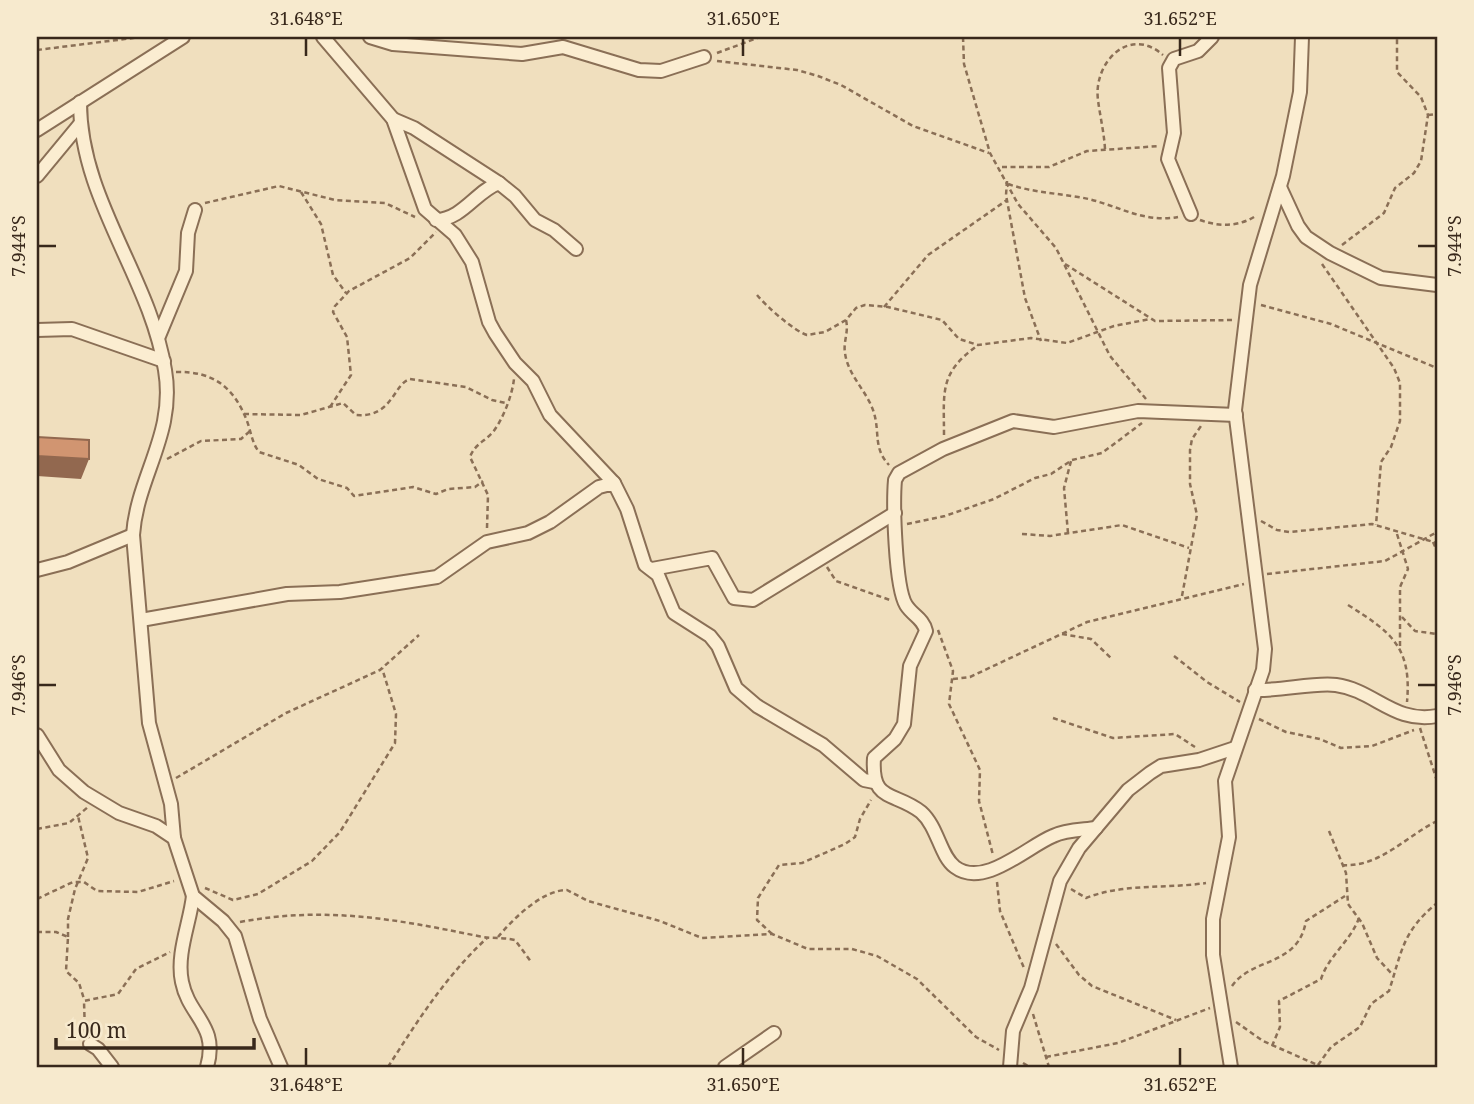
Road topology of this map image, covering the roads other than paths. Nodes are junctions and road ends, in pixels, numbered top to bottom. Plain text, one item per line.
1 (183, 37) edge
2 (323, 37) edge
3 (370, 37) edge
4 (1212, 37) edge
5 (1303, 37) edge
6 (704, 57) road end
7 (80, 102) junction
8 (393, 118) junction
9 (80, 124) junction
10 (37, 130) edge
11 (37, 176) edge
12 (499, 183) junction
13 (1280, 187) junction
14 (195, 210) road end
15 (1191, 214) road end
16 (439, 222) junction
17 (576, 249) dead end
18 (1437, 285) edge
19 (37, 330) edge
20 (159, 336) junction
21 (165, 367) junction
22 (1236, 415) junction
23 (614, 483) junction
24 (895, 516) junction
25 (133, 536) junction
26 (652, 569) junction
27 (37, 570) edge
28 (141, 620) junction
29 (1255, 690) junction
30 (1437, 716) edge
31 (37, 735) edge
32 (1235, 747) junction
33 (874, 782) junction
34 (1096, 828) junction
35 (174, 838) junction
36 (193, 895) junction
37 (774, 1033) dead end
38 (90, 1044) road end
39 (1010, 1062) edge
40 (112, 1067) edge
41 (207, 1067) edge
42 (281, 1067) edge
43 (725, 1067) edge
44 (1231, 1067) edge

1 - 7 street
2 - 8 street
3 - 6 street
4 - 15 street
5 - 13 street
7 - 9 street
7 - 10 street
8 - 12 street
8 - 16 street
9 - 11 street
9 - 20 street
12 - 16 street
12 - 17 street
13 - 18 street
13 - 22 street
14 - 20 street
16 - 23 street
19 - 21 street
20 - 21 street
21 - 25 street
22 - 24 street
22 - 29 street
23 - 26 street
23 - 28 street
24 - 26 street
24 - 33 street
25 - 27 street
25 - 28 street
26 - 33 street
28 - 35 street
29 - 30 street
29 - 32 street
31 - 35 street
32 - 34 street
32 - 44 street
33 - 34 street
34 - 39 street
35 - 36 street
36 - 41 street
36 - 42 street
37 - 43 street
38 - 40 street

